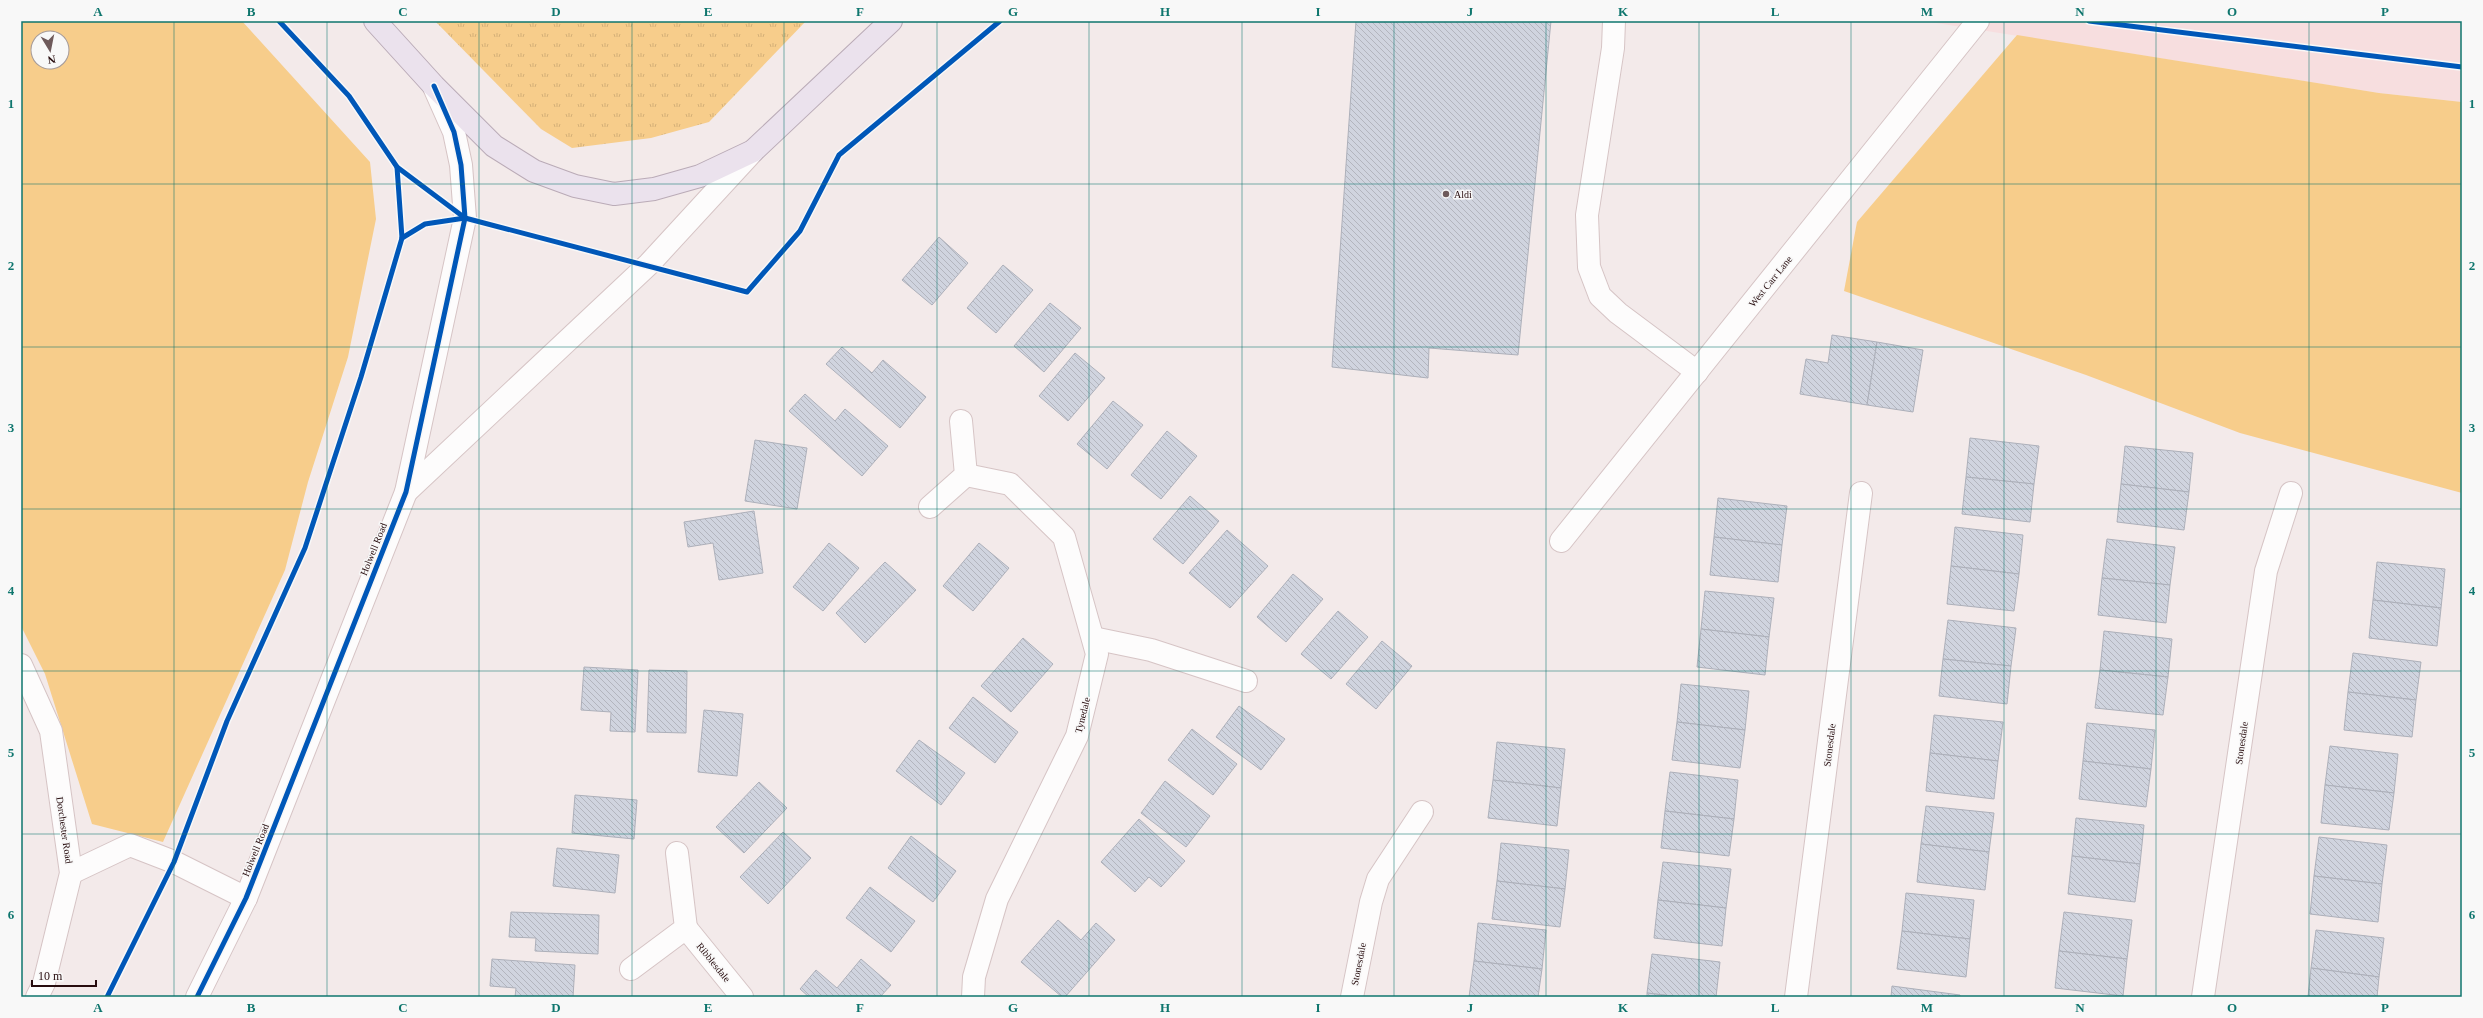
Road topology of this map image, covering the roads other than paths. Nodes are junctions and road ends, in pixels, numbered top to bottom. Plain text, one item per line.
1 (375, 21) edge
2 (891, 21) edge
3 (1614, 21) edge
4 (1978, 21) edge
5 (434, 86) junction
6 (753, 151) junction
7 (1697, 372) junction
8 (962, 421) dead end
9 (966, 475) junction
10 (406, 492) junction
11 (1861, 493) dead end
12 (2292, 493) dead end
13 (930, 507) dead end
14 (1561, 541) dead end
15 (1093, 638) junction
16 (21, 665) edge
17 (1246, 680) dead end
18 (1422, 812) dead end
19 (677, 853) dead end
20 (71, 873) junction
21 (246, 898) junction
22 (686, 928) junction
23 (630, 969) dead end
24 (37, 997) edge
25 (197, 997) edge
26 (742, 997) edge
27 (973, 997) edge
28 (1352, 997) edge
29 (1796, 997) edge
30 (2203, 997) edge

1 - 5 highway
2 - 6 highway
3 - 7 street
4 - 7 street, West Carr Lane
5 - 6 highway
5 - 10 street, Holwell Road
6 - 10 street
7 - 14 street, West Carr Lane
8 - 9 street
9 - 13 street
9 - 15 street, Tynedale
10 - 21 street, Holwell Road
11 - 29 street, Stonesdale
12 - 30 street, Stonesdale
15 - 17 street
15 - 27 street, Tynedale
16 - 20 street, Dorchester Road
18 - 28 street, Stonesdale
19 - 22 street
20 - 21 street
20 - 24 street, Dorchester Road
21 - 25 street, Holwell Road
22 - 23 street
22 - 26 street, Ribblesdale

